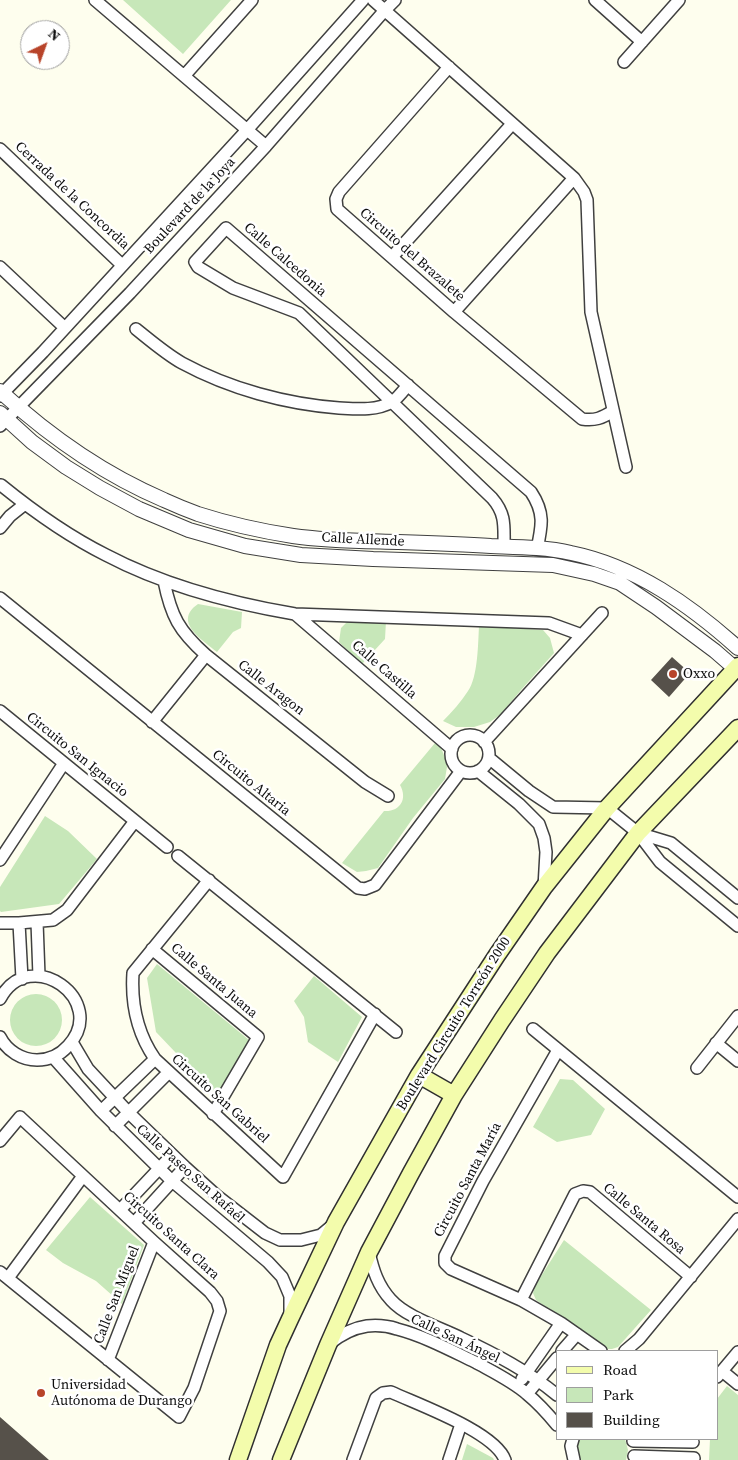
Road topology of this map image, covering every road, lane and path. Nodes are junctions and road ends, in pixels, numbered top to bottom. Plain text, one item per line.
1 (95, 0) edge
2 (252, 0) edge
3 (363, 0) edge
4 (372, 0) edge
5 (395, 0) edge
6 (594, 0) edge
7 (679, 0) edge
8 (384, 10) junction
9 (642, 42) junction
10 (624, 62) dead end
11 (448, 67) junction
12 (184, 76) junction
13 (512, 124) junction
14 (247, 130) junction
15 (266, 146) junction
16 (0, 150) edge
17 (574, 178) junction
18 (392, 257) junction
19 (122, 265) junction
20 (0, 267) edge
21 (308, 301) junction
22 (454, 312) junction
23 (299, 313) junction
24 (65, 328) junction
25 (136, 329) dead end
26 (408, 385) junction
27 (1, 393) edge
28 (393, 401) junction
29 (18, 408) junction
30 (613, 411) junction
31 (2, 419) edge
32 (626, 467) dead end
33 (1, 485) edge
34 (25, 504) junction
35 (0, 528) edge
36 (504, 546) junction
37 (537, 549) junction
38 (164, 581) junction
39 (0, 598) edge
40 (602, 613) dead end
41 (295, 614) junction
42 (582, 635) junction
43 (738, 648) edge
44 (206, 655) junction
45 (737, 669) edge
46 (0, 711) edge
47 (152, 722) junction
48 (738, 728) edge
49 (484, 742) junction
50 (452, 749) junction
51 (489, 758) junction
52 (64, 763) junction
53 (461, 771) junction
54 (478, 771) junction
55 (516, 781) junction
56 (506, 793) junction
57 (388, 796) dead end
58 (553, 807) junction
59 (607, 808) junction
60 (135, 821) junction
61 (539, 824) junction
62 (638, 833) junction
63 (167, 847) dead end
64 (178, 856) dead end
65 (0, 860) edge
66 (209, 880) junction
67 (544, 887) junction
68 (738, 898) edge
69 (37, 922) junction
70 (0, 923) edge
71 (19, 924) junction
72 (738, 926) edge
73 (152, 949) junction
74 (39, 976) junction
75 (22, 979) junction
76 (0, 999) edge
77 (375, 1014) junction
78 (738, 1016) edge
79 (533, 1029) dead end
80 (396, 1032) dead end
81 (0, 1037) edge
82 (72, 1042) junction
83 (716, 1043) junction
84 (558, 1050) junction
85 (53, 1057) junction
86 (154, 1059) junction
87 (738, 1061) edge
88 (697, 1068) dead end
89 (168, 1072) junction
90 (419, 1075) junction
91 (454, 1095) junction
92 (115, 1098) junction
93 (101, 1111) junction
94 (128, 1113) junction
95 (214, 1114) junction
96 (115, 1126) junction
97 (0, 1141) edge
98 (172, 1155) junction
99 (185, 1167) junction
100 (159, 1169) junction
101 (83, 1176) junction
102 (172, 1181) junction
103 (738, 1197) edge
104 (120, 1210) junction
105 (738, 1219) edge
106 (336, 1222) junction
107 (134, 1223) junction
108 (154, 1242) junction
109 (369, 1252) junction
110 (4, 1275) edge
111 (691, 1277) junction
112 (521, 1300) junction
113 (290, 1320) junction
114 (561, 1323) junction
115 (577, 1334) junction
116 (328, 1345) junction
117 (563, 1350) edge
118 (600, 1350) edge
119 (626, 1350) edge
120 (738, 1352) edge
121 (556, 1359) edge
122 (108, 1360) junction
123 (526, 1372) junction
124 (719, 1374) edge
125 (539, 1380) junction
126 (738, 1384) edge
127 (517, 1386) junction
128 (527, 1394) junction
129 (556, 1394) edge
130 (461, 1424) junction
131 (556, 1424) edge
132 (633, 1440) edge
133 (693, 1440) edge
134 (571, 1441) edge
135 (634, 1458) edge
136 (694, 1459) edge
137 (238, 1460) edge
138 (281, 1460) edge
139 (353, 1460) edge
140 (449, 1460) edge
141 (505, 1460) edge
142 (574, 1460) edge

1 - 12 street
2 - 12 street
3 - 14 street, Boulevard de la Joya
4 - 8 street
5 - 8 street, Boulevard de la Joya
6 - 9 street
7 - 9 street
8 - 11 street
8 - 15 street, Boulevard de la Joya
9 - 10 street
11 - 13 street
11 - 18 street, Circuito del Brazalete
12 - 14 street
13 - 17 street
13 - 18 street
14 - 15 street
14 - 19 street, Boulevard de la Joya
15 - 29 street, Boulevard de la Joya
16 - 19 street, Cerrada de la Concordia
17 - 22 street
17 - 30 street
18 - 22 street, Circuito del Brazalete
19 - 24 street, Boulevard de la Joya
20 - 24 street
21 - 23 street
21 - 23 street, Calle Calcedonia
21 - 26 street, Calle Calcedonia
22 - 30 street, Circuito del Brazalete
23 - 28 street, Calle Calcedonia
24 - 27 street, Boulevard de la Joya
25 - 28 street
26 - 28 street
26 - 37 street, Calle Calcedonia
27 - 29 street, Calle Allende
28 - 36 street, Calle Calcedonia
29 - 31 street, Boulevard de la Joya
29 - 36 street, Calle Allende
30 - 32 street
31 - 45 street, Calle Allende
33 - 34 street
34 - 35 street
34 - 38 street
36 - 37 street, Calle Allende
37 - 43 street, Calle Allende
38 - 41 street
38 - 44 street, Calle Aragon
39 - 47 street, Circuito Altaria
40 - 42 street
41 - 42 street
41 - 50 street, Calle Castilla
42 - 49 street
44 - 47 street
44 - 57 street, Calle Aragon
45 - 59 main road, Boulevard Circuito Torreón 2000
46 - 52 street, Circuito San Ignacio
47 - 53 street, Circuito Altaria
48 - 62 main road
49 - 50 street
49 - 51 street
50 - 53 street
51 - 54 street
51 - 55 street
52 - 60 street, Circuito San Ignacio
52 - 65 street
53 - 54 street
54 - 56 street
55 - 56 street
55 - 58 street
56 - 61 street
58 - 59 street
58 - 61 street
59 - 62 street
59 - 67 main road, Boulevard Circuito Torreón 2000
60 - 63 street, Circuito San Ignacio
60 - 69 street
61 - 67 street
62 - 68 street
62 - 72 street
62 - 91 main road
64 - 66 street
66 - 73 street, Circuito San Gabriel
66 - 77 street
67 - 90 main road, Boulevard Circuito Torreón 2000
69 - 71 street
69 - 74 street
70 - 71 street
71 - 75 street
73 - 86 street, Circuito San Gabriel
73 - 95 street, Calle Santa Juana
74 - 75 street
74 - 82 street
75 - 76 street
77 - 80 street
77 - 95 street, Circuito San Gabriel
78 - 83 street
79 - 84 street
81 - 85 street
82 - 85 street
82 - 92 street, Calle Paseo San Rafaél
83 - 87 street
83 - 88 street
84 - 103 street
84 - 112 street, Circuito Santa María
85 - 93 street, Calle Paseo San Rafaél
86 - 89 street, Circuito San Gabriel
86 - 92 street
89 - 94 street
89 - 95 street, Circuito San Gabriel
90 - 91 main road
90 - 106 main road, Boulevard Circuito Torreón 2000
91 - 109 main road
92 - 93 street
92 - 94 street, Calle Paseo San Rafaél
93 - 96 street, Calle Paseo San Rafaél
94 - 96 street
94 - 98 street, Calle Paseo San Rafaél
96 - 100 street, Calle Paseo San Rafaél
97 - 101 street, Circuito Santa Clara
98 - 99 street, Calle Paseo San Rafaél
98 - 100 street
99 - 102 street
99 - 106 street, Calle Paseo San Rafaél
100 - 102 street, Calle Paseo San Rafaél
100 - 104 street
101 - 104 street, Circuito Santa Clara
101 - 110 street
102 - 107 street
102 - 113 street, Calle Paseo San Rafaél
104 - 107 street, Circuito Santa Clara
105 - 111 street
106 - 113 main road, Boulevard Circuito Torreón 2000
107 - 108 street, Circuito Santa Clara
108 - 122 street, Calle San Miguel
108 - 122 street, Circuito Santa Clara
109 - 116 main road
109 - 123 street, Calle San Ángel
110 - 122 street, Circuito Santa Clara
111 - 112 street, Calle Santa Rosa
111 - 119 street
112 - 114 street, Circuito Santa María
113 - 137 main road, Boulevard Circuito Torreón 2000
114 - 115 street, Circuito Santa María
114 - 123 street
115 - 117 street
115 - 118 street, Circuito Santa María
116 - 127 street, Calle San Ángel
116 - 138 main road
120 - 124 street
121 - 125 street
123 - 125 street, Calle San Ángel
123 - 127 street
124 - 126 street
125 - 128 street
125 - 129 street, Calle San Ángel
127 - 128 street, Calle San Ángel
128 - 131 street, Calle San Ángel
130 - 139 street
130 - 140 street
130 - 141 street
132 - 133 street
132 - 135 street
133 - 136 street
134 - 142 street
135 - 136 street

